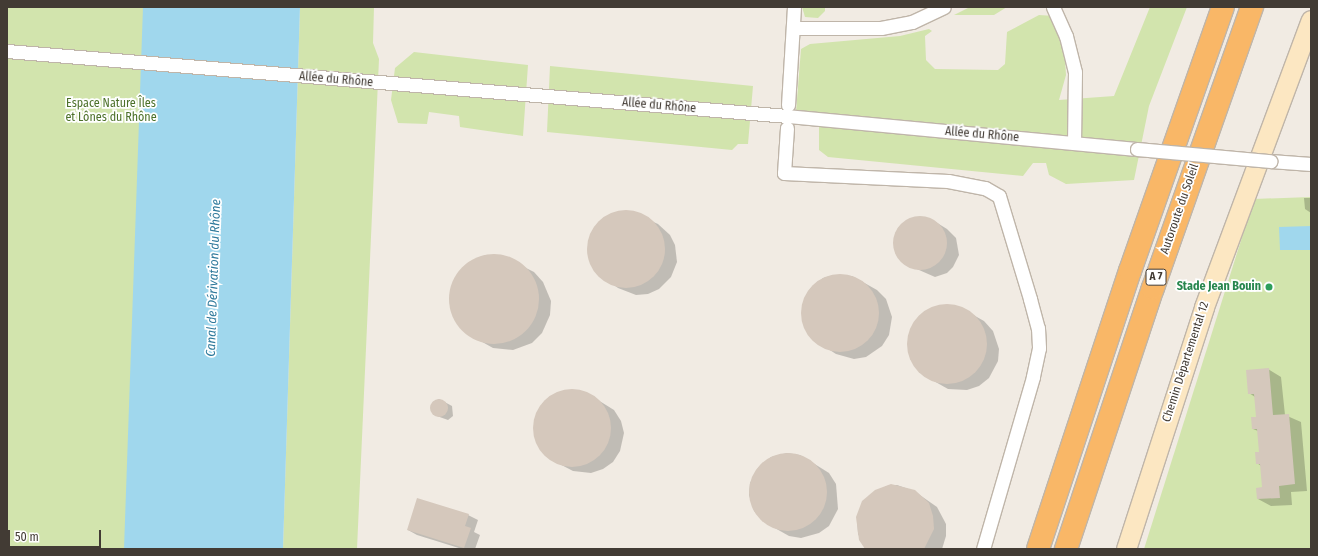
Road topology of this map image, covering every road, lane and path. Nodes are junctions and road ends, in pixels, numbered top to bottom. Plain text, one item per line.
1 (794, 7) edge
2 (944, 7) edge
3 (1053, 7) edge
4 (1223, 7) edge
5 (1252, 7) edge
6 (1311, 20) edge
7 (793, 28) junction
8 (7, 51) edge
9 (788, 105) dead end
10 (787, 128) dead end
11 (1074, 143) junction
12 (1311, 164) edge
13 (983, 549) edge
14 (1038, 549) edge
15 (1066, 549) edge
16 (1126, 549) edge

1 - 7 street
2 - 7 street
3 - 11 street
4 - 14 highway, A 7
5 - 15 highway, Autoroute du Soleil / A 7
6 - 16 main road, Chemin Départemental 12
7 - 9 street
8 - 11 street, Allée du Rhône
10 - 13 street
11 - 12 street, Allée du Rhône, bridge

